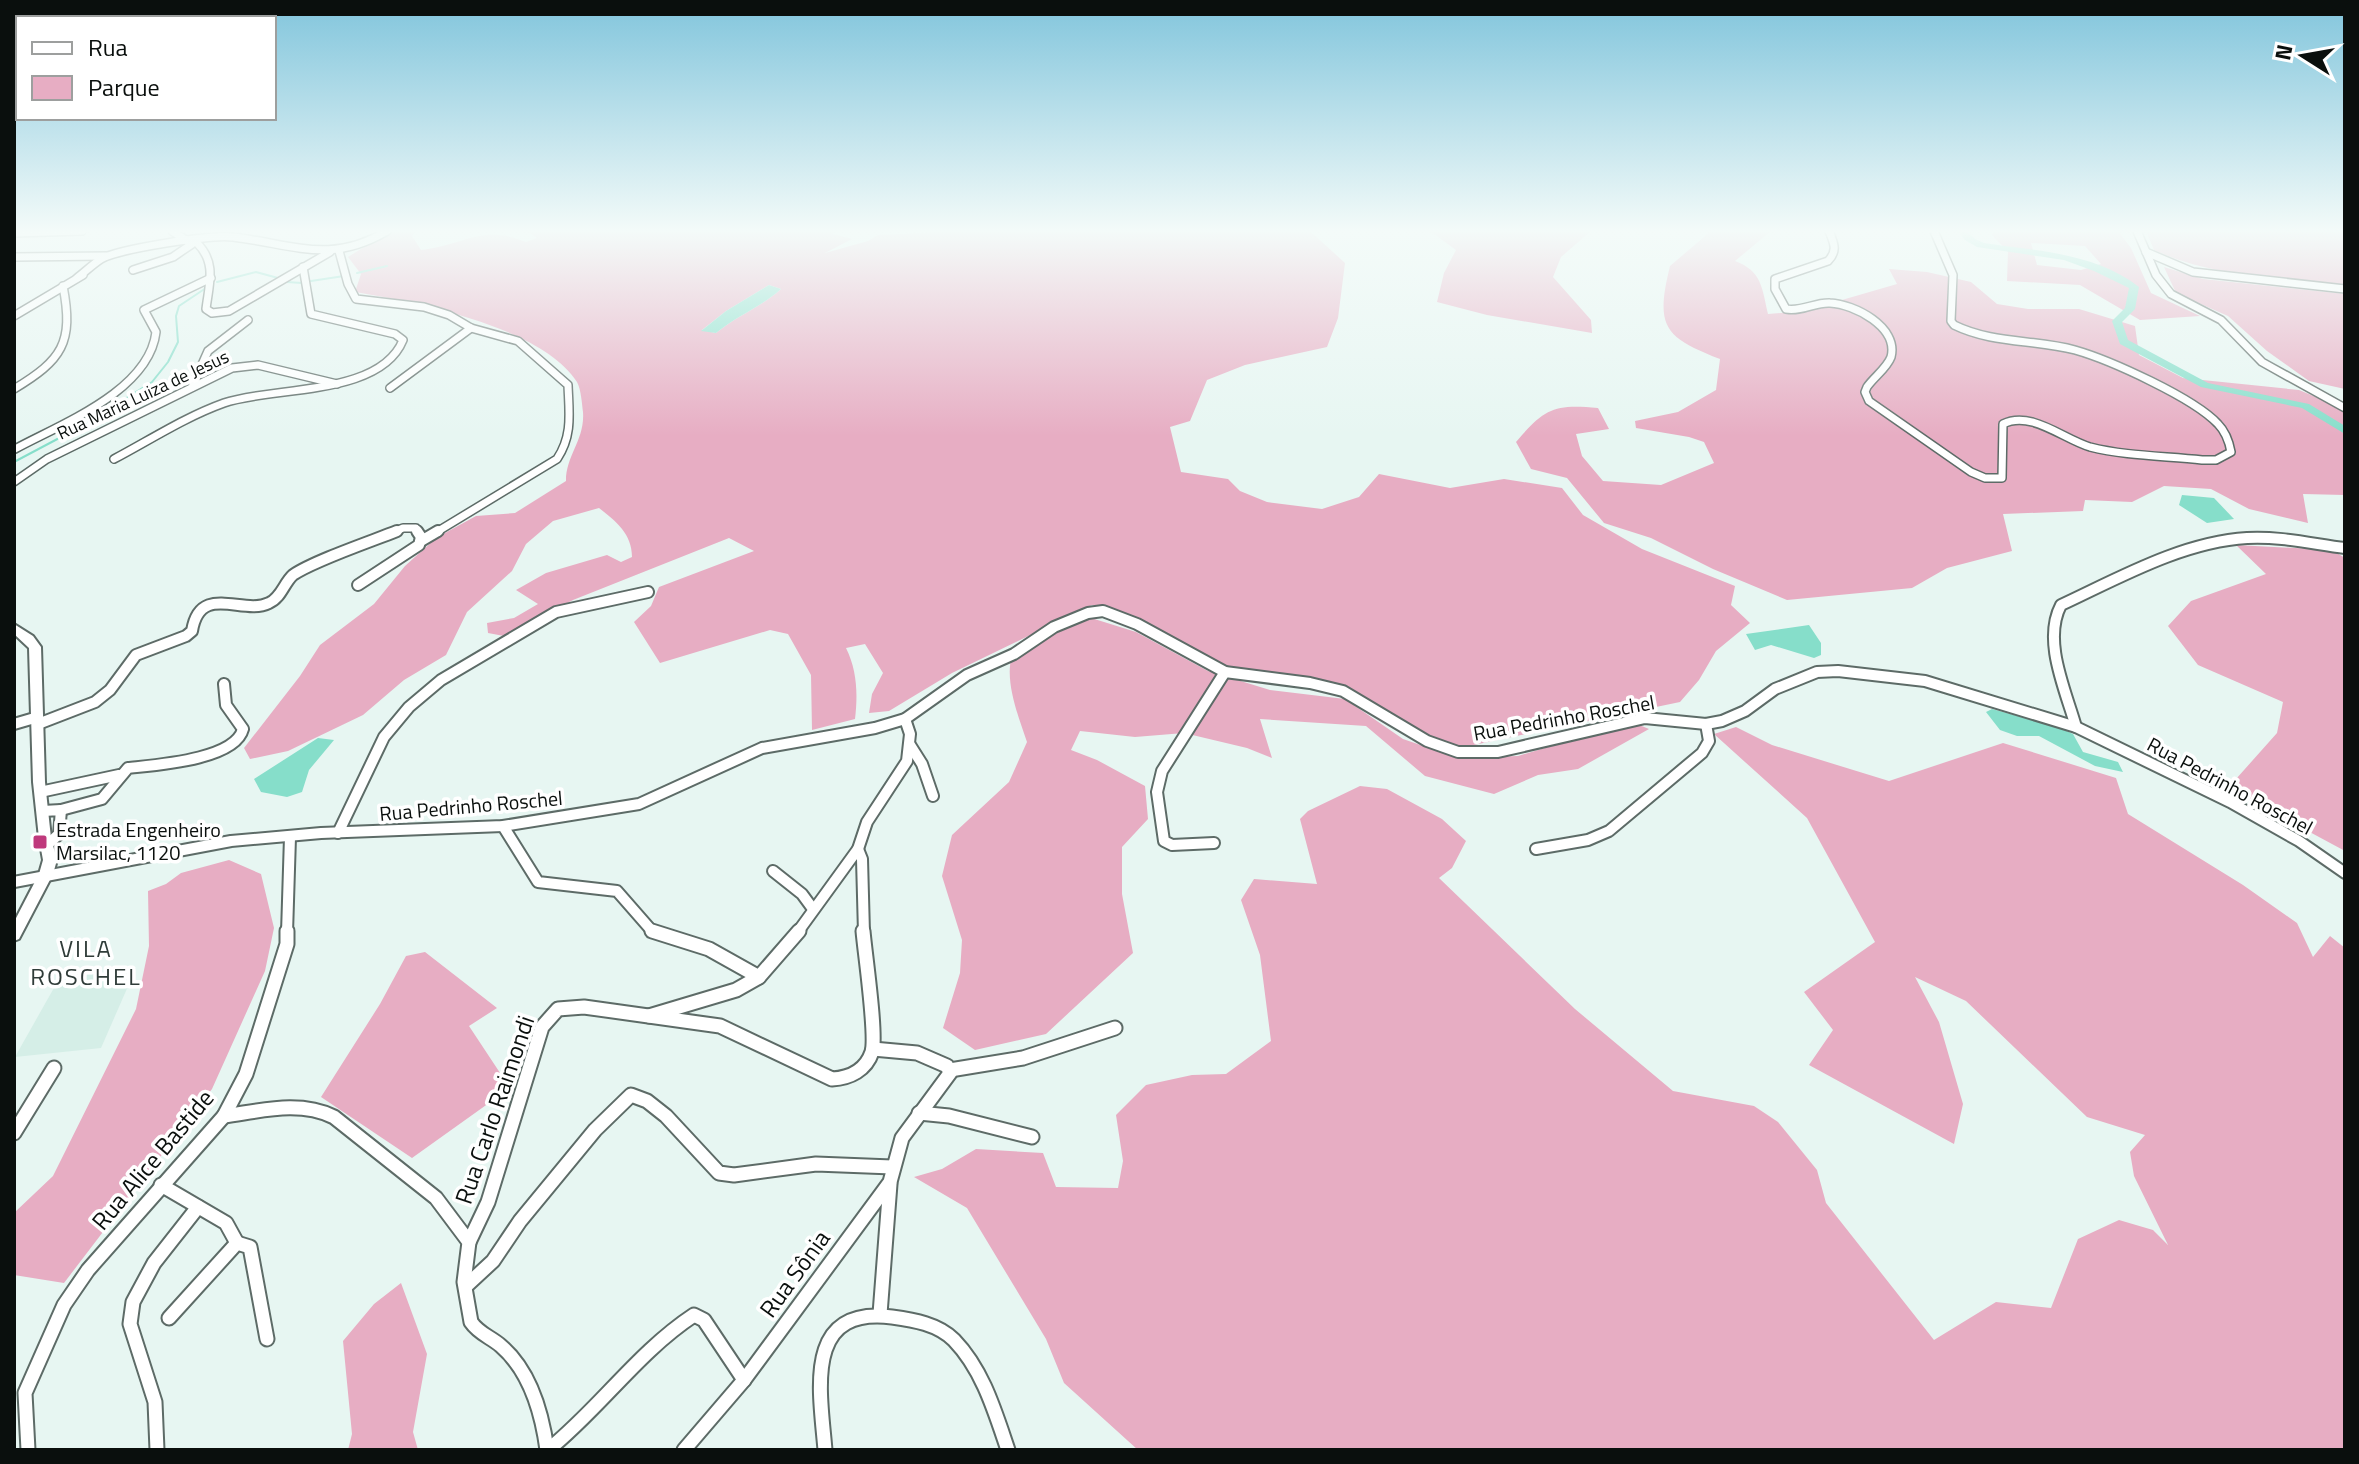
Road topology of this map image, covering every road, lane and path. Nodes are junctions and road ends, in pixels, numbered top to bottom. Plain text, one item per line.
1 (41, 299) edge
2 (65, 299) edge
3 (166, 299) edge
4 (208, 299) edge
5 (248, 299) edge
6 (309, 299) edge
7 (359, 299) edge
8 (1781, 299) edge
9 (1952, 299) edge
10 (2181, 299) edge
11 (14, 316) edge
12 (248, 320) dead end
13 (471, 328) junction
14 (340, 385) junction
15 (192, 387) junction
16 (15, 388) edge
17 (390, 388) dead end
18 (2345, 408) edge
19 (15, 449) edge
20 (114, 459) dead end
21 (14, 482) edge
22 (421, 541) junction
23 (2345, 548) edge
24 (358, 585) dead end
25 (648, 592) dead end
26 (14, 628) edge
27 (1225, 672) junction
28 (224, 684) dead end
29 (905, 719) junction
30 (38, 721) junction
31 (14, 724) edge
32 (1706, 724) junction
33 (2076, 727) junction
34 (910, 745) junction
35 (119, 775) junction
36 (40, 792) junction
37 (933, 796) dead end
38 (61, 810) junction
39 (43, 811) junction
40 (503, 826) junction
41 (338, 833) junction
42 (290, 837) junction
43 (1214, 843) dead end
44 (46, 846) junction
45 (858, 849) junction
46 (1536, 849) dead end
47 (773, 871) dead end
48 (2345, 873) edge
49 (46, 874) junction
50 (14, 882) edge
51 (813, 909) junction
52 (14, 935) edge
53 (759, 977) junction
54 (644, 1018) junction
55 (1115, 1028) dead end
56 (873, 1049) junction
57 (54, 1068) dead end
58 (950, 1070) junction
59 (919, 1113) junction
60 (224, 1116) junction
61 (14, 1133) edge
62 (1032, 1137) dead end
63 (891, 1174) junction
64 (161, 1185) junction
65 (198, 1207) junction
66 (469, 1242) junction
67 (237, 1243) junction
68 (466, 1286) junction
69 (880, 1314) junction
70 (169, 1318) dead end
71 (267, 1339) dead end
72 (744, 1380) junction
73 (28, 1450) edge
74 (157, 1450) edge
75 (548, 1450) edge
76 (684, 1450) edge
77 (825, 1450) edge
78 (1008, 1450) edge

1 - 11 street
2 - 16 street
3 - 19 street
4 - 5 street
6 - 14 street
7 - 13 street
8 - 9 street
10 - 18 street
12 - 15 street
13 - 17 street
13 - 22 street
14 - 15 street, Rua Maria Luiza de Jesus
14 - 20 street
15 - 21 street, Rua Maria Luiza de Jesus
22 - 24 street
22 - 30 street
23 - 33 street
25 - 41 street
26 - 30 main road
27 - 29 street, Rua Pedrinho Roschel
27 - 32 street, Rua Pedrinho Roschel
27 - 43 street
28 - 35 street
29 - 34 street
29 - 40 street, Rua Pedrinho Roschel
30 - 31 street
30 - 36 main road
32 - 33 street, Rua Pedrinho Roschel
32 - 46 street
33 - 48 street, Rua Pedrinho Roschel
34 - 37 street
34 - 45 street
35 - 36 street
35 - 38 street
36 - 39 main road
38 - 39 street
38 - 44 street
39 - 44 main road
40 - 41 street, Rua Pedrinho Roschel
40 - 53 street
41 - 42 street, Rua Pedrinho Roschel
42 - 49 street, Rua Pedrinho Roschel
42 - 60 street, Rua Alice Bastide
44 - 49 main road
45 - 51 street
45 - 56 street
47 - 51 street
49 - 50 street, Rua Pedrinho Roschel
49 - 52 main road
51 - 53 street
53 - 54 street
54 - 56 street, Rua Carlo Raimondi
54 - 66 street, Rua Carlo Raimondi
55 - 58 street
56 - 58 street
57 - 61 street
58 - 59 street, Rua Sônia
59 - 62 street
59 - 63 street, Rua Sônia
60 - 64 street, Rua Alice Bastide
60 - 66 street
63 - 68 street
63 - 69 street
63 - 72 street, Rua Sônia
64 - 65 street
64 - 73 street, Rua Alice Bastide
65 - 67 street
65 - 74 street
66 - 68 street
67 - 70 street
67 - 71 street
68 - 75 street
69 - 77 street
69 - 78 street
72 - 75 street
72 - 76 street, Rua Sônia

